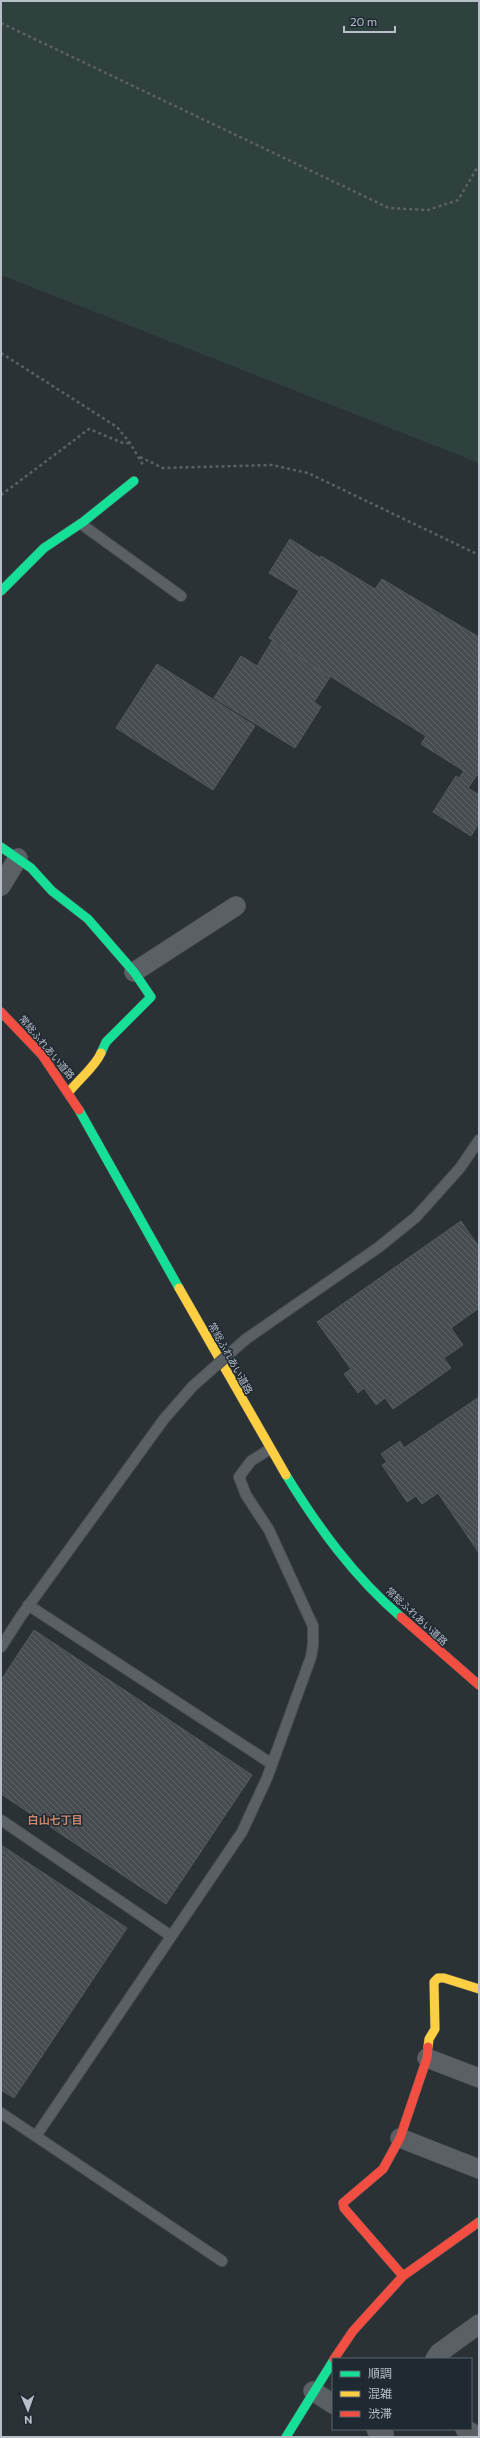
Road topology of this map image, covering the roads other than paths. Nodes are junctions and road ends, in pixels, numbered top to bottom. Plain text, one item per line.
1 (134, 481) road end
2 (80, 524) junction
3 (1, 591) edge
4 (181, 596) dead end
5 (1, 847) edge
6 (18, 858) junction
7 (1, 886) edge
8 (236, 906) dead end
9 (134, 972) junction
10 (1, 1012) edge
11 (69, 1092) junction
12 (479, 1140) edge
13 (270, 1449) junction
14 (28, 1605) junction
15 (1, 1647) edge
16 (479, 1685) edge
17 (272, 1764) junction
18 (1, 1820) edge
19 (171, 1936) junction
20 (479, 1989) edge
21 (428, 2058) junction
22 (479, 2078) edge
23 (1, 2113) edge
24 (36, 2136) junction
25 (400, 2138) junction
26 (479, 2169) edge
27 (479, 2222) edge
28 (222, 2261) dead end
29 (403, 2276) junction
30 (479, 2324) edge
31 (335, 2358) edge
32 (436, 2358) edge
33 (332, 2363) edge
34 (313, 2391) junction
35 (332, 2403) edge
36 (467, 2430) edge
37 (286, 2437) edge
38 (479, 2437) edge

1 - 2 street
2 - 3 street
2 - 4 lane
5 - 6 street
6 - 7 street
6 - 9 street
8 - 9 street
9 - 11 street
10 - 11 street, 常総ふれあい道路
11 - 13 street, 常総ふれあい道路
12 - 14 lane, bridge
13 - 16 street, 常総ふれあい道路
13 - 17 lane
14 - 15 lane
14 - 17 lane
17 - 19 lane
18 - 19 lane
19 - 24 lane
20 - 21 street
21 - 22 street
21 - 25 street
23 - 24 lane
24 - 28 lane
25 - 26 street
25 - 29 street
27 - 29 street
29 - 31 street
30 - 32 street
33 - 34 street
34 - 35 street
34 - 37 street
36 - 38 street

